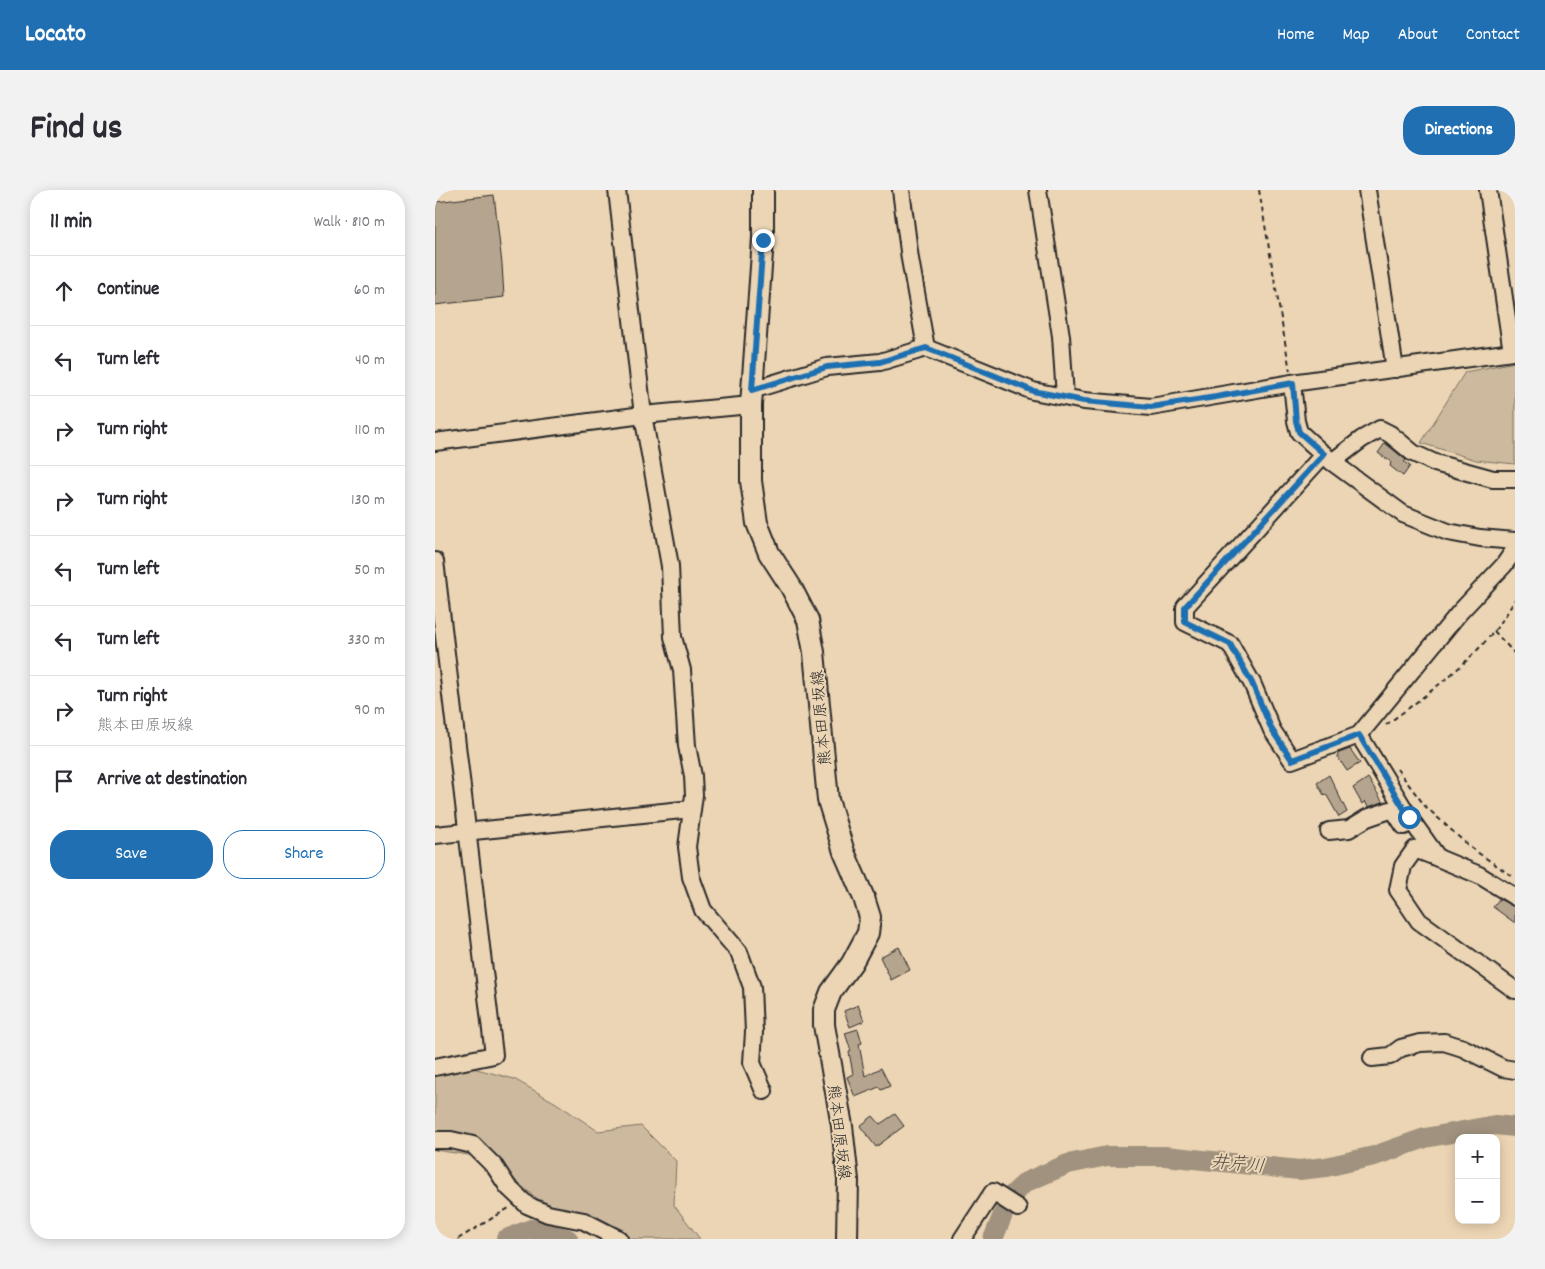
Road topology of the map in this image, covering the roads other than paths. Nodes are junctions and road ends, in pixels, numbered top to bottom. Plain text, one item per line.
1 (617, 190) edge
2 (763, 190) edge
3 (901, 190) edge
4 (1038, 190) edge
5 (1367, 190) edge
6 (1488, 190) edge
7 (926, 348) junction
8 (1514, 352) edge
9 (1395, 369) junction
10 (1293, 383) junction
11 (752, 397) junction
12 (1065, 397) junction
13 (643, 415) junction
14 (435, 442) edge
15 (1328, 458) junction
16 (1515, 479) edge
17 (1515, 541) edge
18 (1515, 548) edge
19 (435, 561) edge
20 (1359, 735) junction
21 (693, 809) junction
22 (468, 831) junction
23 (1329, 831) dead end
24 (435, 835) edge
25 (1438, 858) junction
26 (1515, 897) edge
27 (1515, 990) edge
28 (1372, 1058) dead end
29 (435, 1067) edge
30 (1515, 1070) edge
31 (765, 1091) dead end
32 (435, 1140) edge
33 (1018, 1208) dead end
34 (619, 1239) edge
35 (847, 1239) edge
36 (962, 1239) edge

1 - 13 street
2 - 11 main road, 熊本田原坂線
3 - 7 street
4 - 12 street
5 - 9 street
6 - 8 street
7 - 11 street
7 - 12 street
8 - 9 street
9 - 10 street
10 - 12 street
10 - 15 street
11 - 13 street
11 - 35 main road, 熊本田原坂線
13 - 14 street
13 - 21 street
15 - 16 street
15 - 17 street
15 - 20 street
18 - 20 street
19 - 22 street
20 - 25 street
21 - 22 street
21 - 31 street
22 - 24 street
22 - 29 street
23 - 25 street
25 - 26 street
25 - 27 street
28 - 30 street
32 - 34 street
33 - 36 street

